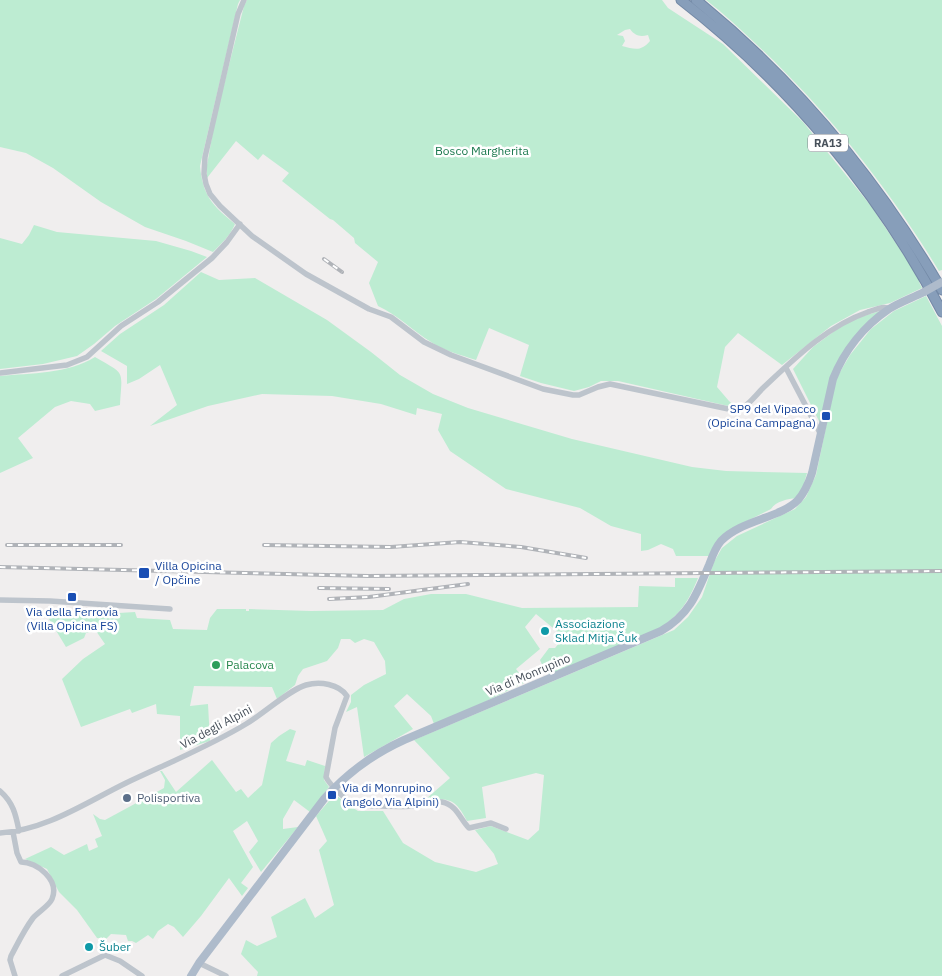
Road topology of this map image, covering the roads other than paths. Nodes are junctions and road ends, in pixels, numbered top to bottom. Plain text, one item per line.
1 (244, 0) edge
2 (681, 0) edge
3 (696, 0) edge
4 (240, 224) junction
5 (942, 282) edge
6 (942, 290) edge
7 (890, 309) junction
8 (942, 312) edge
9 (786, 368) junction
10 (0, 373) edge
11 (820, 433) junction
12 (0, 600) edge
13 (170, 609) dead end
14 (334, 788) junction
15 (0, 791) edge
16 (506, 829) dead end
17 (16, 832) junction
18 (0, 833) edge
19 (198, 963) junction
20 (15, 976) edge
21 (62, 976) edge
22 (142, 976) edge
23 (191, 976) edge
24 (226, 976) edge

1 - 4 street
2 - 8 highway, RA13
3 - 6 highway, RA13
4 - 9 street
4 - 10 street
5 - 7 main road, Via di Monrupino, bridge
7 - 9 street
7 - 11 main road, Via di Monrupino
9 - 11 street
11 - 14 main road, Via di Monrupino
12 - 13 street
14 - 16 street
14 - 17 street, Via degli Alpini
14 - 19 main road, Via di Monrupino
15 - 17 street
17 - 18 street, Via degli Alpini
17 - 20 street
19 - 23 main road, Via di Monrupino
19 - 24 street
21 - 22 street

